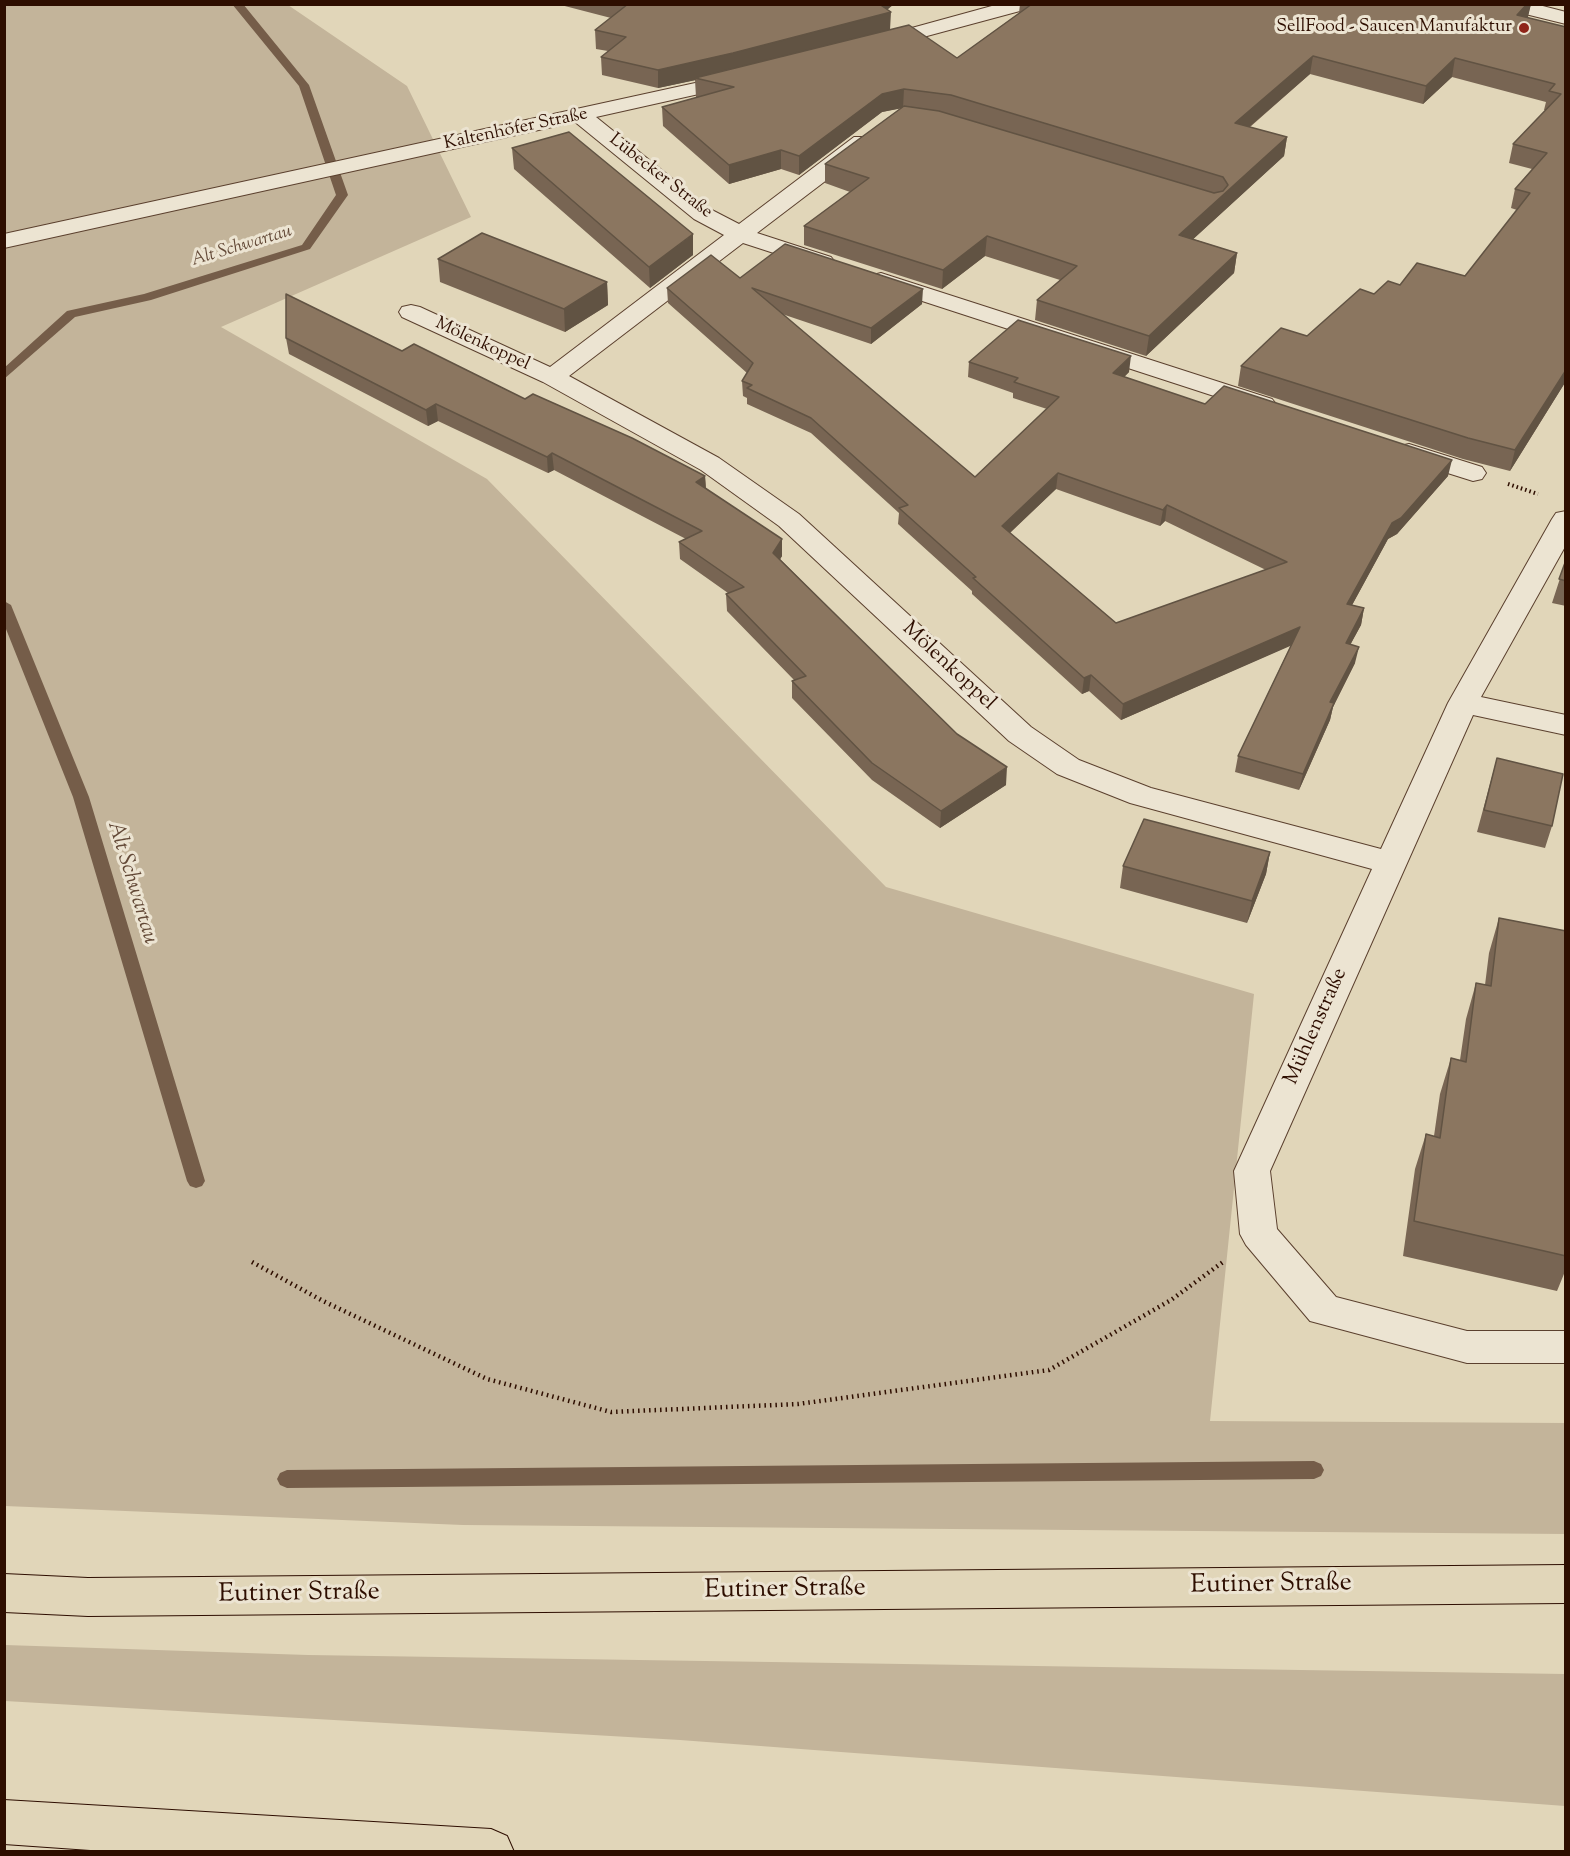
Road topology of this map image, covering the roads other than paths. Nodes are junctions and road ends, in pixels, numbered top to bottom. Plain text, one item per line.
1 (1024, 4) edge
2 (1508, 4) edge
3 (1566, 18) edge
4 (851, 50) edge
5 (759, 74) edge
6 (581, 116) junction
7 (883, 126) edge
8 (741, 235) junction
9 (4, 241) edge
10 (411, 312) dead end
11 (552, 377) junction
12 (1282, 411) edge
13 (1383, 444) edge
14 (1473, 473) road end
15 (1555, 507) edge
16 (1463, 703) junction
17 (1566, 725) edge
18 (1391, 863) junction
19 (1566, 1347) edge
20 (1566, 1584) edge
21 (4, 1593) edge
22 (4, 1822) edge
23 (491, 1851) edge

1 - 4 street
2 - 3 street
5 - 6 street, Kaltenhöfer Straße
6 - 8 street, Lübecker Straße
6 - 9 street, Kaltenhöfer Straße
7 - 8 street
8 - 11 street, Mölenkoppel
8 - 12 street, Lübecker Straße
10 - 11 street, Mölenkoppel
11 - 18 street, Mölenkoppel
13 - 14 street
15 - 16 street, Mühlenstraße
16 - 17 street
16 - 18 street, Mühlenstraße
18 - 19 street, Mühlenstraße
20 - 21 main road, Eutiner Straße
22 - 23 main road

